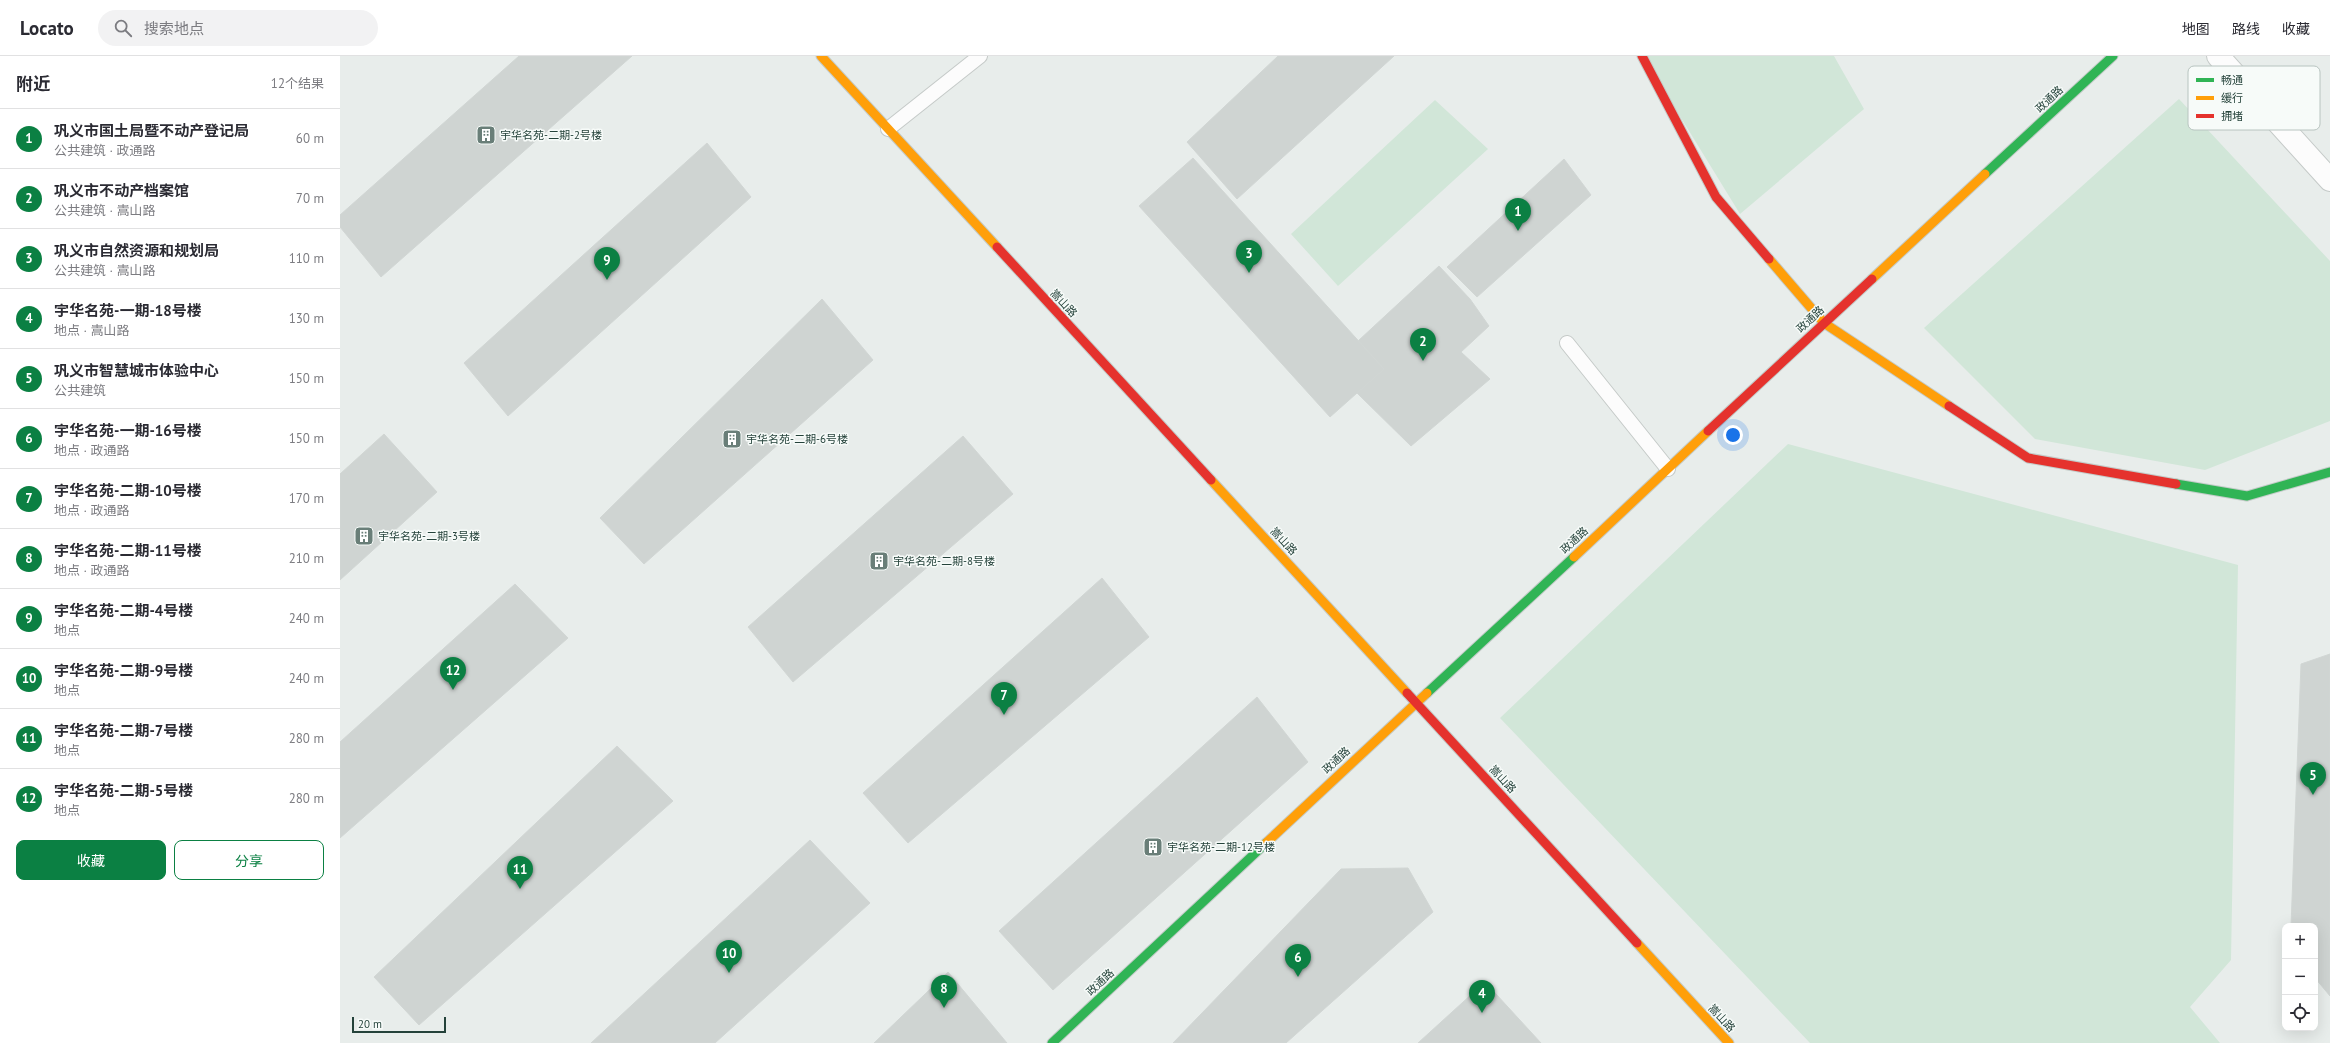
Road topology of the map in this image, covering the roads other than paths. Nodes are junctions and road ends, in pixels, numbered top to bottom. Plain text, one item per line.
1 (821, 56) edge
2 (980, 56) edge
3 (1642, 56) edge
4 (2113, 56) edge
5 (2218, 56) edge
6 (2227, 66) edge
7 (888, 129) junction
8 (2285, 130) edge
9 (2330, 180) edge
10 (1824, 323) junction
11 (1567, 343) dead end
12 (1668, 469) junction
13 (2330, 472) edge
14 (1416, 702) junction
15 (1052, 1043) edge
16 (1729, 1043) edge

1 - 7 street, 嵩山路
2 - 7 lane
3 - 10 street
4 - 10 street, 政通路
5 - 6 street
7 - 14 street, 嵩山路
8 - 9 street
10 - 12 street, 政通路
10 - 13 street
11 - 12 lane
12 - 14 street, 政通路
14 - 15 street, 政通路
14 - 16 street, 嵩山路

